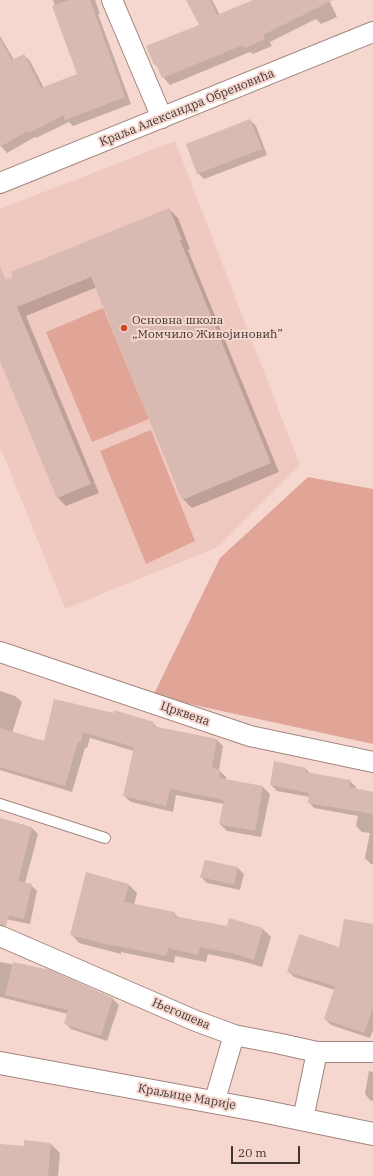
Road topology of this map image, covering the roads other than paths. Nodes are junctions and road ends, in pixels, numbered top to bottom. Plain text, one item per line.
1 (112, 0) edge
2 (373, 32) edge
3 (162, 118) junction
4 (0, 183) edge
5 (0, 652) edge
6 (373, 762) edge
7 (0, 804) edge
8 (105, 838) dead end
9 (0, 936) edge
10 (234, 1035) junction
11 (316, 1052) junction
12 (373, 1052) edge
13 (0, 1063) edge
14 (214, 1103) junction
15 (303, 1119) junction
16 (373, 1134) edge

1 - 3 street
2 - 3 street, Краља Александра Обреновића
3 - 4 street, Краља Александра Обреновића
5 - 6 street, Црквена
7 - 8 lane
9 - 10 street, Његошева
10 - 11 street, Његошева
10 - 14 street
11 - 12 street, Његошева
11 - 15 street
13 - 14 street, Краљице Марије
14 - 15 street, Краљице Марије
15 - 16 street, Краљице Марије

